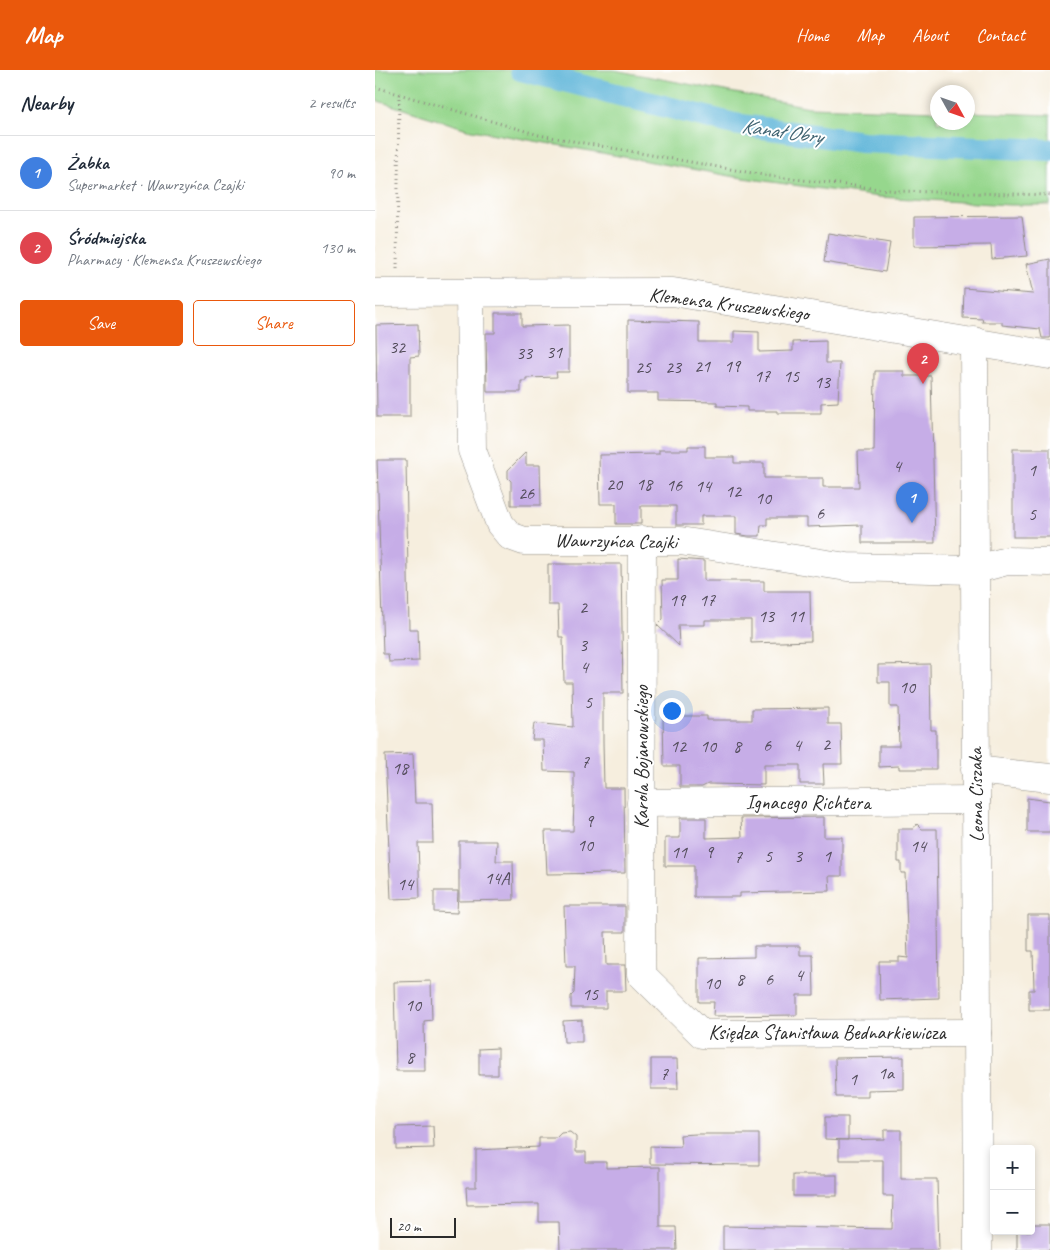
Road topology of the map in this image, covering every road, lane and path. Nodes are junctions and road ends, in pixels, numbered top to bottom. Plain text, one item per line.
1 (375, 87) edge
2 (399, 94) junction
3 (1050, 195) edge
4 (397, 272) dead end
5 (375, 293) edge
6 (470, 293) junction
7 (974, 341) junction
8 (1050, 355) edge
9 (642, 540) junction
10 (1050, 562) edge
11 (973, 570) junction
12 (975, 770) junction
13 (1050, 778) edge
14 (976, 800) junction
15 (641, 803) junction
16 (641, 974) joint
17 (977, 1033) junction
18 (978, 1250) edge

1 - 2 path
2 - 3 path
2 - 4 path
5 - 6 street, Klemensa Kruszewskiego
6 - 7 street, Klemensa Kruszewskiego
6 - 9 street, Wawrzyńca Czajki
7 - 8 street, Klemensa Kruszewskiego
7 - 11 street, Leona Ciszaka
9 - 11 street, Wawrzyńca Czajki
9 - 15 street, Karola Bojanowskiego
10 - 11 street, Wawrzyńca Czajki
11 - 12 street, Leona Ciszaka
12 - 13 street
12 - 14 street, Leona Ciszaka
14 - 15 street, Ignacego Richtera
14 - 17 street, Leona Ciszaka
15 - 16 street, Karola Bojanowskiego
16 - 17 street, Księdza Stanisława Bednarkiewicza
17 - 18 street, Leona Ciszaka

